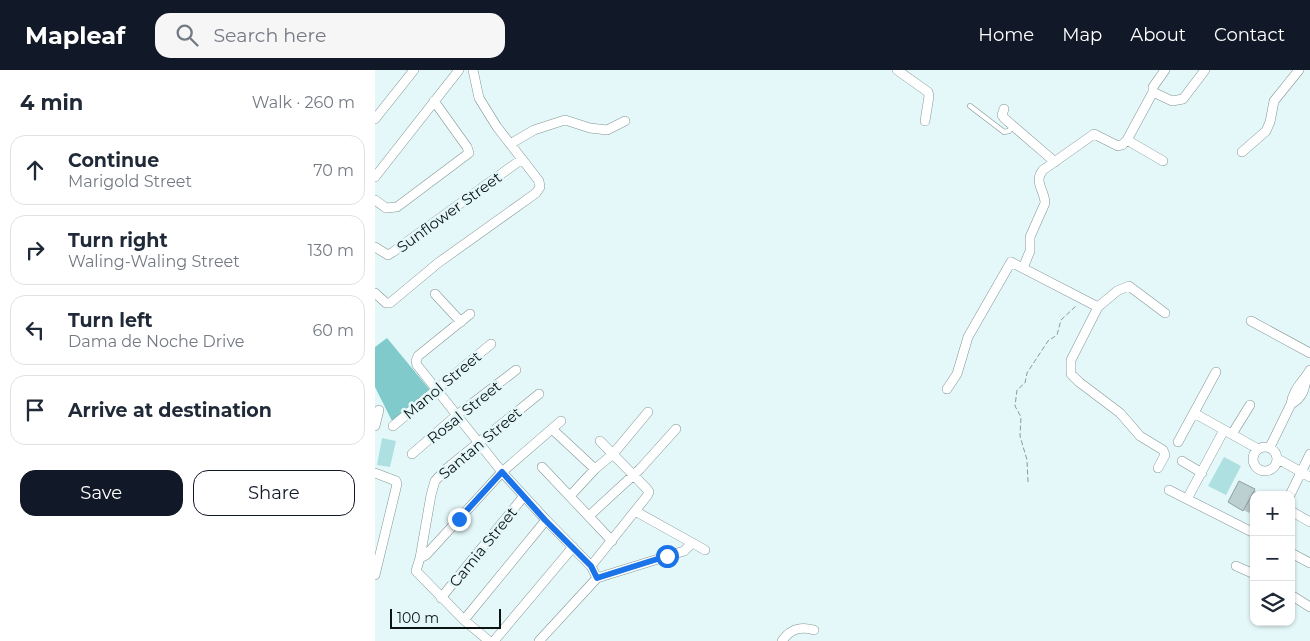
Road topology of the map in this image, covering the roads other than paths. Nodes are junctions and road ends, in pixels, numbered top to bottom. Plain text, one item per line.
1 (414, 70) edge
2 (459, 70) edge
3 (473, 70) edge
4 (897, 70) edge
5 (1165, 70) edge
6 (1205, 70) edge
7 (1299, 70) edge
8 (1153, 92) junction
9 (435, 101) junction
10 (970, 106) dead end
11 (1004, 109) dead end
12 (375, 118) edge
13 (625, 121) dead end
14 (925, 121) dead end
15 (1013, 126) junction
16 (1127, 140) junction
17 (510, 144) junction
18 (1242, 152) dead end
19 (522, 160) junction
20 (1163, 161) dead end
21 (1055, 162) junction
22 (375, 177) edge
23 (375, 200) edge
24 (375, 246) edge
25 (1023, 268) junction
26 (375, 293) edge
27 (435, 294) dead end
28 (1098, 307) junction
29 (1165, 313) dead end
30 (470, 314) dead end
31 (1251, 321) dead end
32 (461, 322) junction
33 (491, 344) dead end
34 (1310, 354) edge
35 (516, 370) dead end
36 (1217, 372) dead end
37 (1309, 372) edge
38 (436, 389) junction
39 (947, 389) dead end
40 (539, 394) dead end
41 (1249, 404) dead end
42 (379, 410) dead end
43 (648, 412) dead end
44 (1193, 413) junction
45 (457, 415) junction
46 (561, 421) dead end
47 (375, 426) edge
48 (393, 426) dead end
49 (552, 429) junction
50 (676, 429) dead end
51 (1228, 432) junction
52 (600, 441) dead end
53 (1178, 442) dead end
54 (479, 444) junction
55 (1270, 447) junction
56 (1258, 449) junction
57 (411, 454) dead end
58 (613, 454) junction
59 (1310, 454) edge
60 (1278, 459) junction
61 (1181, 461) dead end
62 (542, 467) dead end
63 (1158, 468) dead end
64 (595, 469) junction
65 (502, 472) junction
66 (1301, 472) junction
67 (375, 473) edge
68 (1201, 473) junction
69 (634, 475) junction
70 (1310, 477) edge
71 (1169, 490) dead end
72 (1293, 491) edge
73 (524, 496) junction
74 (570, 496) junction
75 (1187, 499) junction
76 (635, 511) junction
77 (1295, 513) edge
78 (589, 516) junction
79 (545, 520) junction
80 (1310, 522) edge
81 (1250, 531) edge
82 (612, 540) junction
83 (691, 544) junction
84 (573, 547) junction
85 (705, 550) dead end
86 (1295, 555) edge
87 (420, 558) junction
88 (1310, 563) edge
89 (591, 566) junction
90 (1236, 566) dead end
91 (1250, 572) edge
92 (375, 575) edge
93 (597, 578) junction
94 (441, 598) junction
95 (1295, 598) edge
96 (1310, 607) edge
97 (464, 620) junction
98 (814, 630) dead end
99 (489, 641) edge
100 (494, 641) edge
101 (539, 641) edge
102 (781, 641) edge

1 - 12 street
2 - 9 street
3 - 17 street
4 - 14 street
5 - 8 street
6 - 8 street
7 - 18 street
8 - 16 street
9 - 22 street
9 - 23 street
10 - 15 lane
11 - 15 street
13 - 17 street
15 - 21 street
16 - 20 street
16 - 21 street
17 - 19 street
19 - 24 street, Sunflower Street
19 - 26 street
21 - 25 street
25 - 28 street
25 - 39 street
27 - 32 street
28 - 29 street
28 - 63 street
30 - 32 street
31 - 34 street
32 - 38 street
33 - 38 street, Manol Street
35 - 45 street, Rosal Street
36 - 44 street
37 - 55 street
38 - 45 street
38 - 48 street, Manol Street
40 - 54 street, Santan Street
41 - 51 street
42 - 47 street
43 - 58 street
44 - 51 street
44 - 53 street
45 - 54 street
45 - 57 street, Rosal Street
46 - 49 street
49 - 64 street
49 - 65 street
50 - 69 street
51 - 56 street
51 - 68 street
52 - 58 street
54 - 65 street
54 - 87 street, Santan Street
55 - 56 street
55 - 60 street
56 - 60 street
58 - 64 street
58 - 69 street
59 - 66 street
60 - 66 street
61 - 68 street
62 - 74 street
64 - 74 street
65 - 73 street
65 - 87 street
66 - 70 street
66 - 72 street
67 - 92 street
68 - 75 street
69 - 76 street
69 - 78 street
71 - 75 street
73 - 79 street
73 - 94 street, Camia Street
74 - 78 street
75 - 81 street
76 - 82 street
76 - 83 street
77 - 80 street
78 - 82 street
79 - 84 street
79 - 97 street
82 - 89 street
83 - 85 street
83 - 93 street
84 - 89 street
84 - 100 street
86 - 88 street
87 - 94 street, Santan Street
89 - 93 street
90 - 91 street
93 - 101 street
94 - 97 street
95 - 96 street
97 - 99 street
98 - 102 street

